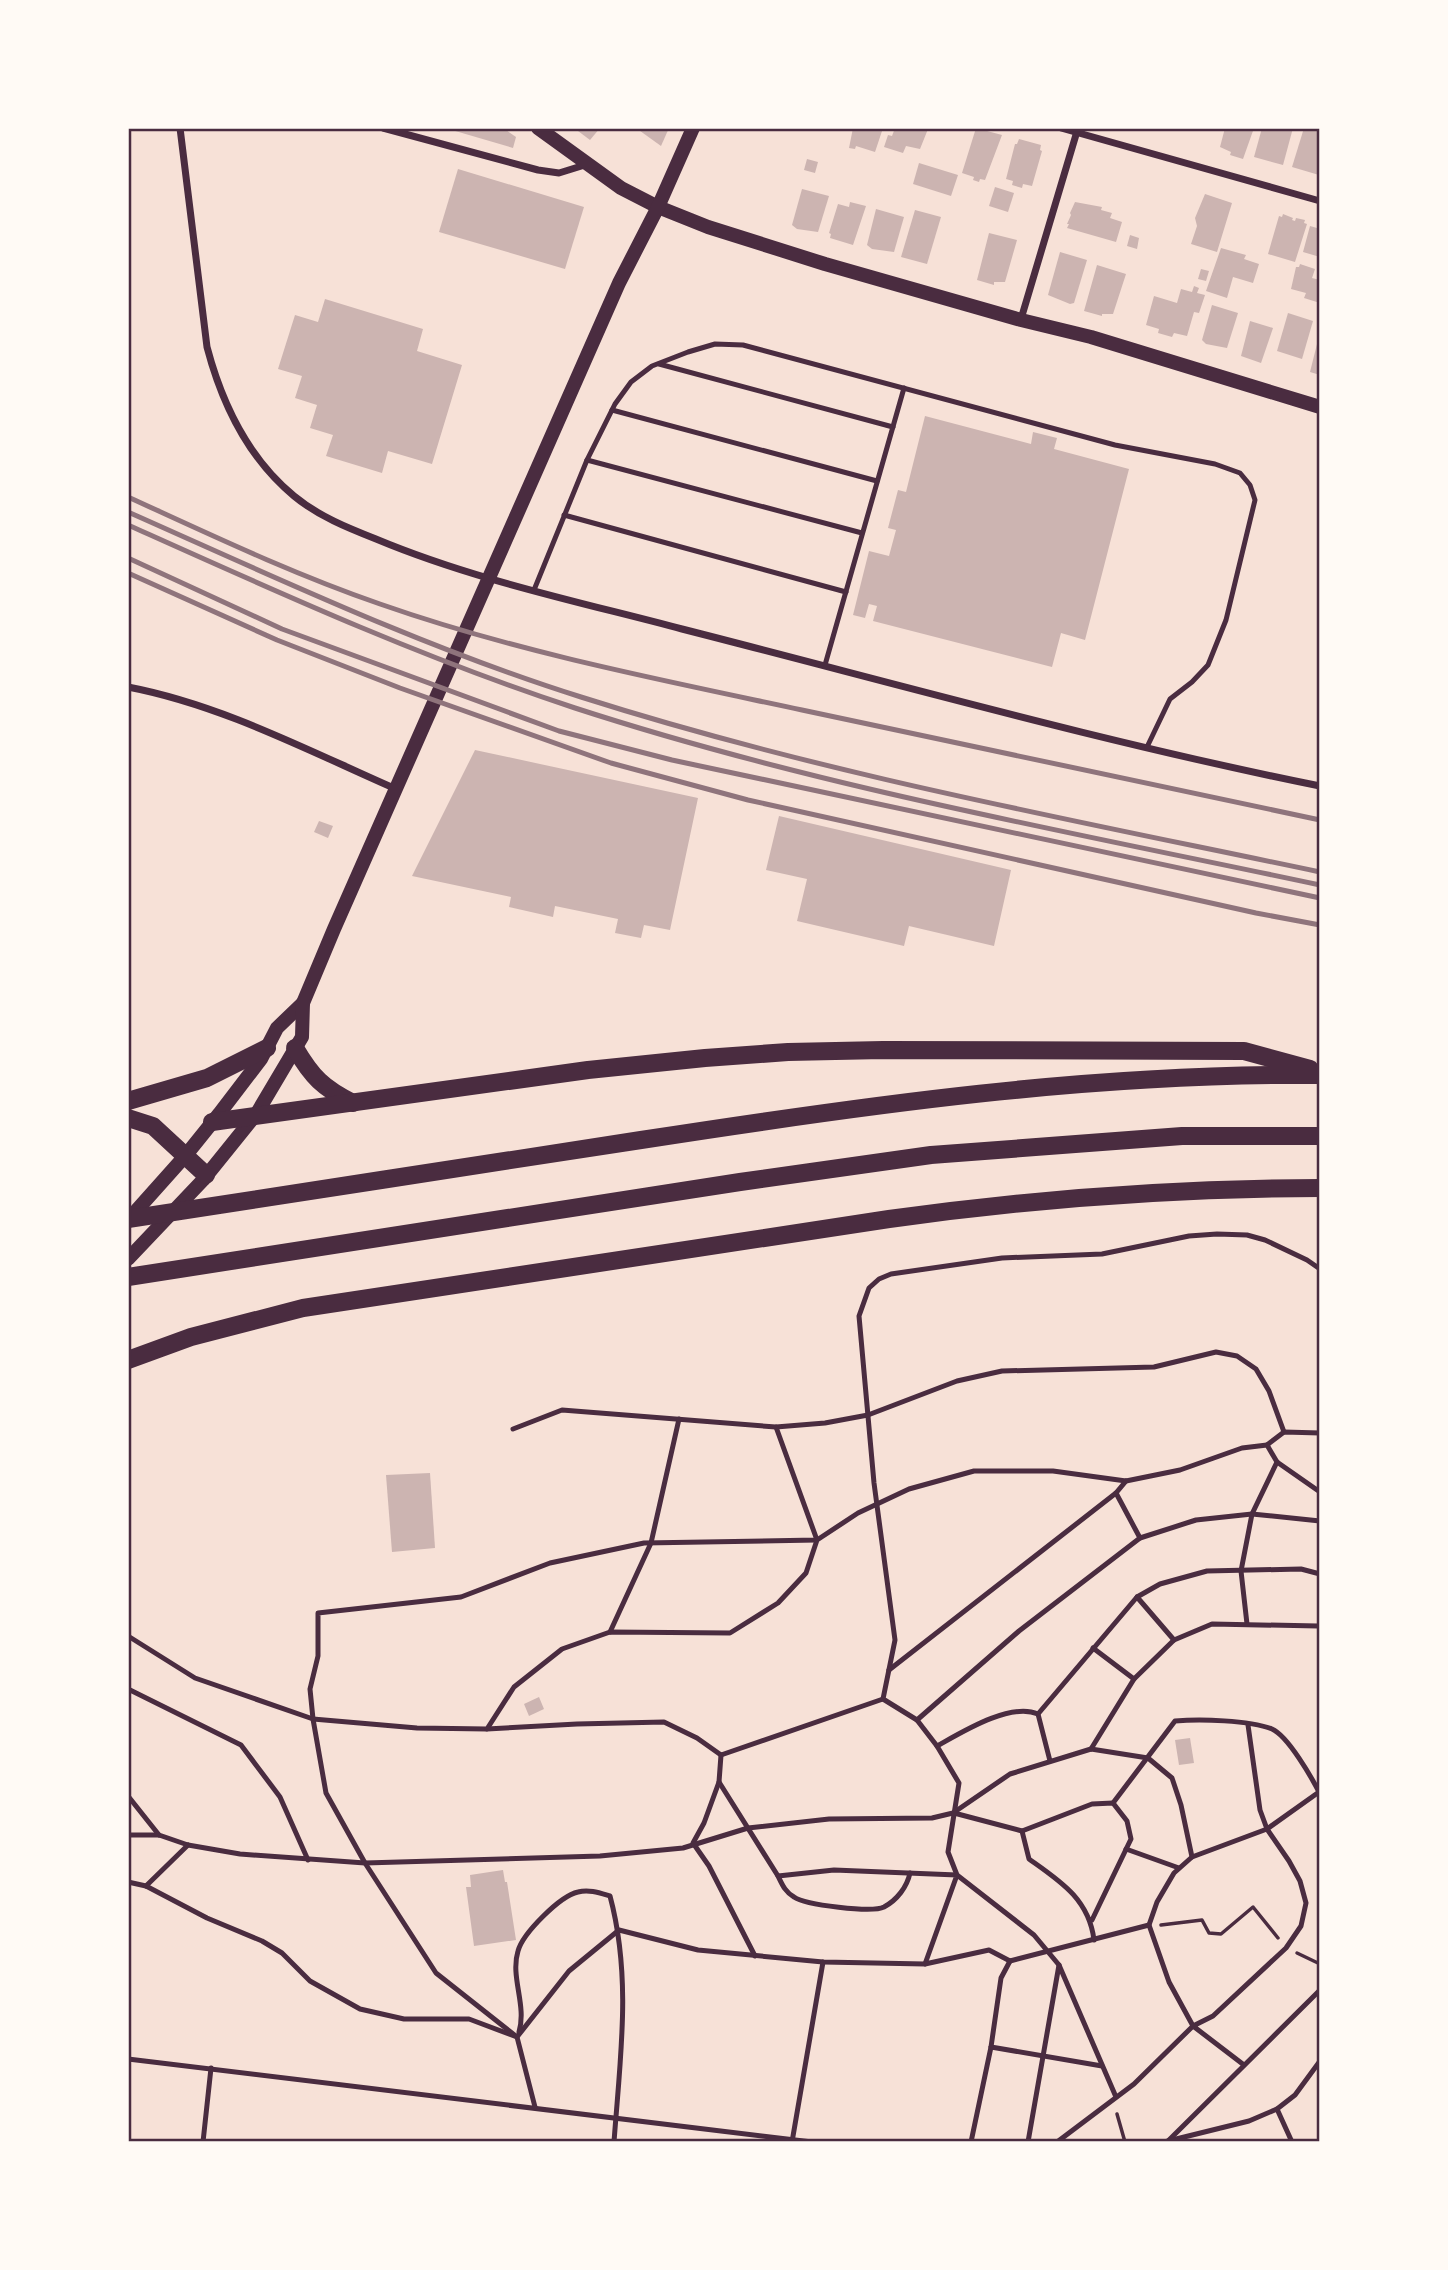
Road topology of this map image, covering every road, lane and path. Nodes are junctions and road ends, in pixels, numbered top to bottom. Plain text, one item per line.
1 (180, 128) edge
2 (383, 128) edge
3 (538, 128) edge
4 (693, 128) edge
5 (1061, 128) edge
6 (1077, 130) edge
7 (588, 164) junction
8 (1320, 201) edge
9 (658, 207) junction
10 (1021, 320) junction
11 (659, 364) junction
12 (904, 388) junction
13 (1320, 407) edge
14 (612, 410) junction
15 (893, 427) junction
16 (587, 460) junction
17 (877, 481) junction
18 (564, 515) junction
19 (862, 533) junction
20 (534, 590) junction
21 (846, 592) junction
22 (825, 666) junction
23 (128, 687) edge
24 (1147, 747) junction
25 (1320, 786) edge
26 (396, 789) junction
27 (303, 1003) junction
28 (267, 1048) junction
29 (295, 1048) junction
30 (1320, 1074) edge
31 (128, 1101) edge
32 (353, 1104) junction
33 (254, 1117) junction
34 (128, 1118) edge
35 (212, 1122) junction
36 (1320, 1136) edge
37 (186, 1155) junction
38 (206, 1175) junction
39 (1320, 1188) edge
40 (128, 1220) edge
41 (128, 1259) edge
42 (1320, 1269) edge
43 (134, 1276) edge
44 (128, 1360) edge
45 (868, 1415) junction
46 (679, 1419) junction
47 (776, 1427) junction
48 (513, 1429) dead end
49 (1284, 1432) junction
50 (1320, 1433) edge
51 (1267, 1445) junction
52 (1277, 1462) junction
53 (1126, 1481) junction
54 (1320, 1492) edge
55 (1116, 1493) junction
56 (877, 1504) junction
57 (1252, 1514) junction
58 (1320, 1521) edge
59 (1140, 1538) junction
60 (817, 1540) junction
61 (651, 1543) junction
62 (1241, 1571) junction
63 (1320, 1574) edge
64 (1137, 1597) junction
65 (1247, 1624) junction
66 (1320, 1628) edge
67 (610, 1632) junction
68 (128, 1636) edge
69 (1174, 1640) junction
70 (1093, 1648) junction
71 (889, 1670) junction
72 (1134, 1679) junction
73 (128, 1689) edge
74 (883, 1699) junction
75 (1038, 1714) junction
76 (313, 1719) junction
77 (917, 1720) junction
78 (1248, 1725) junction
79 (487, 1729) junction
80 (937, 1746) junction
81 (1091, 1749) junction
82 (721, 1755) junction
83 (1148, 1758) junction
84 (1050, 1761) junction
85 (719, 1782) junction
86 (1320, 1793) edge
87 (128, 1796) edge
88 (1113, 1802) junction
89 (953, 1813) junction
90 (748, 1828) junction
91 (1267, 1829) junction
92 (1022, 1831) junction
93 (128, 1835) edge
94 (159, 1835) junction
95 (693, 1843) junction
96 (188, 1845) junction
97 (1126, 1849) junction
98 (1192, 1857) junction
99 (308, 1860) junction
100 (365, 1863) junction
101 (1179, 1868) junction
102 (910, 1874) junction
103 (957, 1875) junction
104 (778, 1876) junction
105 (128, 1882) edge
106 (146, 1886) junction
107 (1253, 1907) dead end
108 (1092, 1920) junction
109 (1149, 1925) junction
110 (619, 1930) junction
111 (1094, 1940) junction
112 (1047, 1951) junction
113 (755, 1956) junction
114 (1010, 1961) junction
115 (823, 1962) junction
116 (925, 1964) junction
117 (1059, 1965) junction
118 (1320, 1990) edge
119 (1193, 2026) junction
120 (517, 2037) junction
121 (991, 2047) junction
122 (1043, 2056) junction
123 (128, 2059) edge
124 (1320, 2061) edge
125 (1244, 2065) junction
126 (1102, 2066) junction
127 (211, 2068) junction
128 (1116, 2097) junction
129 (535, 2107) junction
130 (1277, 2109) junction
131 (616, 2117) junction
132 (793, 2141) edge
133 (1166, 2141) edge
134 (203, 2142) edge
135 (614, 2142) edge
136 (812, 2142) edge
137 (971, 2142) edge
138 (1028, 2142) edge
139 (1058, 2142) edge
140 (1125, 2142) edge
141 (1292, 2142) edge

1 - 20 street
2 - 7 street
3 - 7 main road
4 - 9 main road
5 - 6 street
6 - 8 street
6 - 10 street
7 - 9 main road
9 - 10 main road
9 - 26 main road
10 - 13 main road
11 - 12 lane
11 - 14 lane
11 - 15 lane
12 - 15 lane
12 - 24 lane
14 - 16 lane
14 - 17 lane
15 - 17 lane
16 - 18 lane
16 - 19 lane
17 - 19 lane
18 - 20 lane
18 - 21 lane
19 - 21 lane
20 - 22 street
21 - 22 lane
22 - 24 street
23 - 26 street
24 - 25 street
26 - 27 main road
27 - 28 main road
27 - 29 main road
28 - 31 highway
28 - 35 main road
29 - 32 highway
29 - 33 main road
30 - 32 highway
30 - 40 highway
32 - 33 highway
33 - 35 highway
33 - 38 main road
34 - 37 highway
35 - 37 main road
36 - 43 highway
37 - 38 highway
37 - 40 main road
38 - 41 main road
39 - 44 highway
42 - 45 lane
45 - 47 lane
45 - 49 lane
45 - 56 lane
46 - 47 lane
46 - 48 lane
46 - 61 lane
47 - 60 lane
49 - 50 lane
49 - 51 lane
51 - 52 lane
51 - 53 lane
52 - 54 lane
52 - 57 lane
53 - 55 lane
53 - 56 lane
55 - 59 lane
55 - 71 lane
56 - 60 lane
56 - 71 lane
57 - 58 lane
57 - 59 lane
57 - 62 lane
59 - 77 lane
60 - 61 lane
60 - 67 lane
61 - 67 lane
61 - 76 lane
62 - 63 lane
62 - 64 lane
62 - 65 lane
64 - 69 lane
64 - 70 lane
65 - 66 lane
65 - 69 lane
67 - 79 lane
68 - 76 lane
69 - 72 lane
70 - 72 lane
70 - 75 lane
71 - 74 lane
72 - 81 lane
73 - 99 lane
74 - 77 lane
74 - 82 lane
75 - 80 lane
75 - 84 lane
76 - 79 lane
76 - 100 lane
77 - 80 lane
78 - 83 lane
78 - 86 lane
78 - 91 lane
79 - 82 lane
80 - 89 lane
81 - 83 lane
81 - 84 lane
82 - 85 lane
83 - 88 lane
83 - 98 lane
84 - 89 lane
85 - 90 lane
85 - 95 lane
86 - 91 lane
87 - 94 lane
88 - 92 lane
88 - 97 lane
89 - 90 lane
89 - 92 lane
89 - 103 lane
90 - 95 lane
90 - 104 lane
91 - 98 lane
91 - 119 lane
92 - 108 lane
93 - 94 lane
94 - 96 lane
95 - 100 lane
95 - 113 lane
96 - 99 lane
96 - 106 lane
97 - 101 lane
97 - 108 lane
98 - 101 lane
99 - 100 lane
100 - 120 lane
101 - 109 lane
102 - 103 lane
102 - 104 lane
102 - 104 lane
103 - 112 lane
103 - 116 lane
105 - 106 lane
106 - 120 lane
107 - 109 path
108 - 111 lane
109 - 111 lane
109 - 119 lane
110 - 113 lane
110 - 120 lane
110 - 120 lane
110 - 131 lane
111 - 112 lane
112 - 114 lane
112 - 117 lane
113 - 115 lane
114 - 116 lane
114 - 121 lane
115 - 116 lane
115 - 132 lane
117 - 122 lane
117 - 126 lane
118 - 125 lane
119 - 125 lane
119 - 128 lane
120 - 129 lane
121 - 122 lane
121 - 137 lane
122 - 126 lane
122 - 138 lane
123 - 127 lane
124 - 130 lane
125 - 133 lane
126 - 128 lane
127 - 129 lane
127 - 134 lane
128 - 139 lane
128 - 140 path
129 - 131 lane
130 - 133 lane
130 - 141 lane
131 - 132 lane
131 - 135 lane
132 - 136 lane

